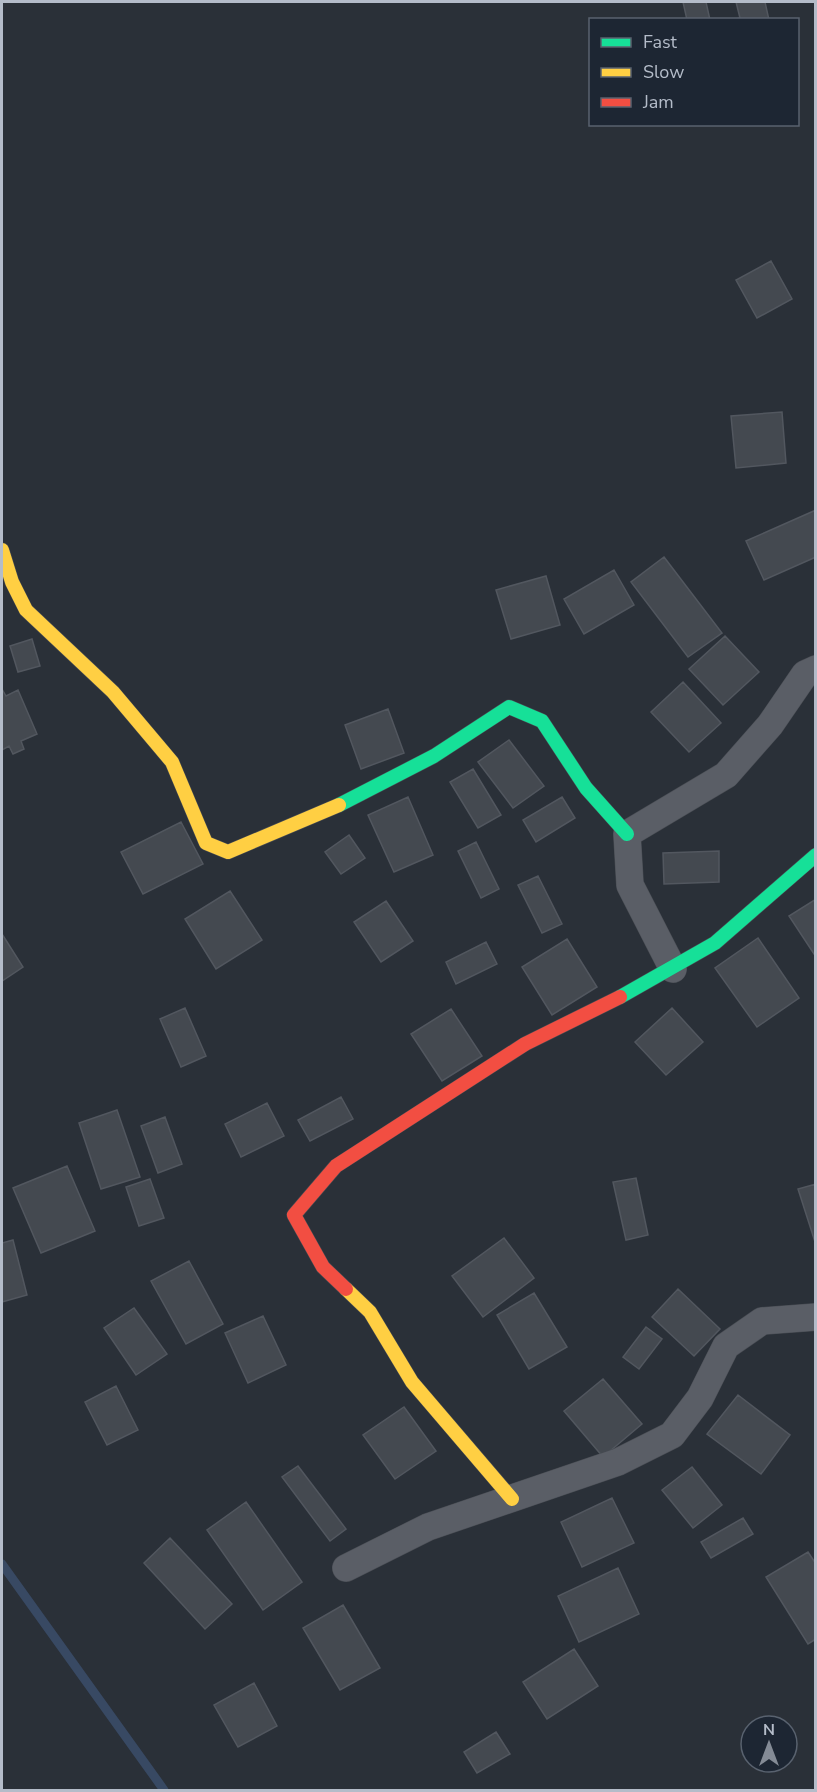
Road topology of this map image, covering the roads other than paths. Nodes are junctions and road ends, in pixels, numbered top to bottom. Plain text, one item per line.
1 (2, 549) edge
2 (816, 669) edge
3 (627, 834) junction
4 (816, 855) edge
5 (673, 969) junction
6 (816, 1317) edge
7 (512, 1498) junction
8 (346, 1568) dead end

1 - 3 street
2 - 3 street
3 - 5 street
4 - 5 street
5 - 7 street
6 - 7 street
7 - 8 street

